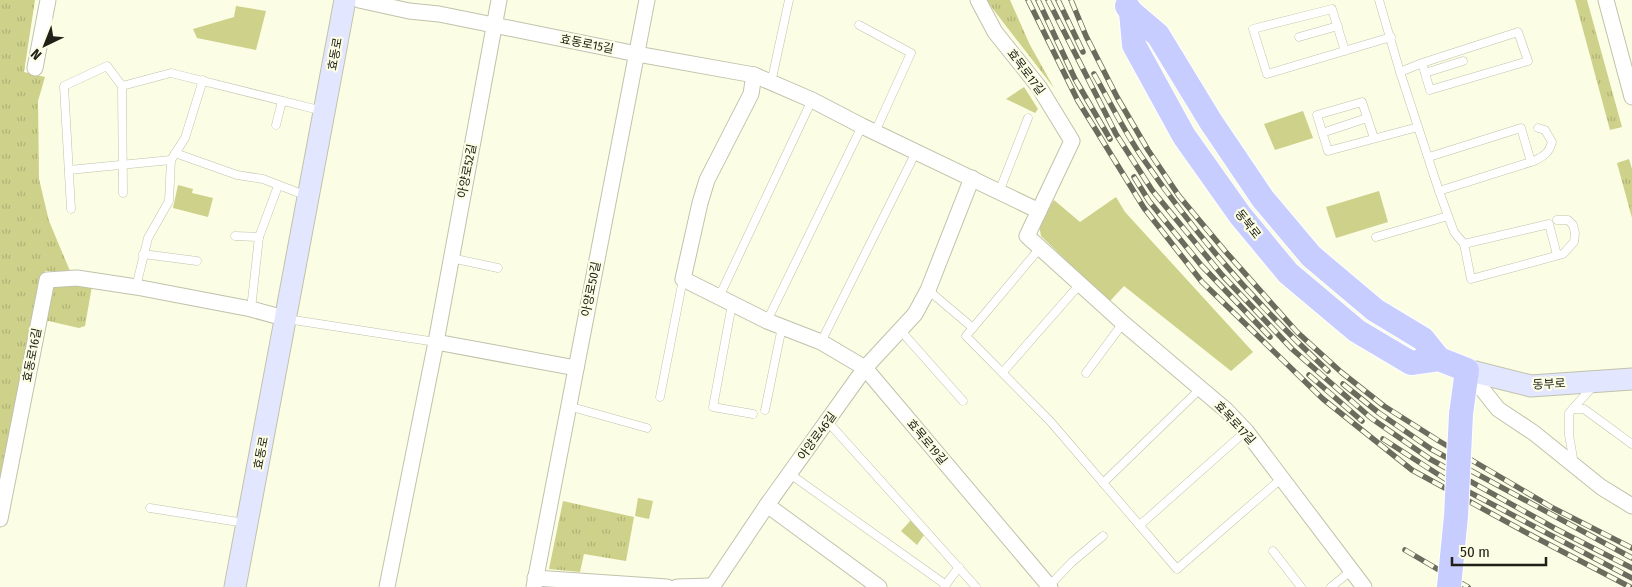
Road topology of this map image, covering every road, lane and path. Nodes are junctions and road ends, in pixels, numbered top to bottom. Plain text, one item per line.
1 (48, 0) edge
2 (345, 0) edge
3 (359, 0) edge
4 (499, 0) edge
5 (647, 0) edge
6 (789, 0) edge
7 (978, 0) edge
8 (1381, 0) edge
9 (1606, 0) edge
10 (410, 6) edge
11 (1127, 6) edge
12 (858, 25) dead end
13 (494, 26) junction
14 (1338, 26) junction
15 (1299, 37) dead end
16 (1390, 37) junction
17 (1345, 51) junction
18 (637, 54) junction
19 (1463, 61) dead end
20 (1422, 63) junction
21 (35, 68) dead end
22 (1400, 72) junction
23 (1424, 73) junction
24 (754, 75) junction
25 (203, 80) junction
26 (770, 81) junction
27 (122, 86) junction
28 (1632, 97) edge
29 (812, 100) junction
30 (282, 101) junction
31 (325, 111) junction
32 (1028, 118) dead end
33 (1367, 118) junction
34 (276, 125) dead end
35 (1418, 127) junction
36 (1538, 128) dead end
37 (869, 129) junction
38 (1328, 131) dead end
39 (1374, 138) junction
40 (175, 152) junction
41 (916, 152) junction
42 (1429, 157) junction
43 (171, 160) junction
44 (1531, 162) junction
45 (124, 164) junction
46 (69, 170) junction
47 (972, 178) junction
48 (278, 186) junction
49 (1439, 191) junction
50 (999, 192) junction
51 (123, 193) dead end
52 (309, 197) junction
53 (71, 210) dead end
54 (1039, 211) junction
55 (1448, 216) junction
56 (1557, 220) dead end
57 (235, 236) dead end
58 (259, 237) junction
59 (1376, 237) dead end
60 (1464, 244) junction
61 (1040, 248) junction
62 (143, 254) junction
63 (1557, 255) junction
64 (451, 258) junction
65 (197, 261) dead end
66 (498, 268) dead end
67 (683, 279) junction
68 (1080, 284) junction
69 (136, 287) junction
70 (928, 290) junction
71 (725, 301) junction
72 (252, 309) junction
73 (284, 318) junction
74 (767, 321) junction
75 (1124, 323) junction
76 (782, 328) junction
77 (973, 328) junction
78 (900, 331) junction
79 (436, 342) junction
80 (822, 342) junction
81 (576, 368) junction
82 (865, 368) junction
83 (1467, 370) junction
84 (1003, 372) junction
85 (1086, 373) dead end
86 (1632, 379) edge
87 (1598, 381) junction
88 (1201, 388) junction
89 (660, 397) dead end
90 (963, 401) dead end
91 (568, 406) junction
92 (1573, 409) junction
93 (765, 410) dead end
94 (753, 414) dead end
95 (828, 422) junction
96 (648, 428) dead end
97 (1246, 431) junction
98 (1632, 444) edge
99 (1574, 466) junction
100 (790, 474) junction
101 (1282, 478) junction
102 (1104, 483) junction
103 (767, 505) junction
104 (1632, 506) edge
105 (150, 508) dead end
106 (0, 518) edge
107 (247, 524) junction
108 (1140, 525) junction
109 (1104, 536) dead end
110 (1273, 551) dead end
111 (959, 567) junction
112 (1352, 570) junction
113 (535, 583) edge
114 (614, 586) edge
115 (712, 586) edge
116 (945, 586) edge
117 (1049, 586) edge
118 (235, 587) edge
119 (387, 587) edge
120 (667, 587) edge
121 (677, 587) edge
122 (879, 587) edge
123 (976, 587) edge
124 (1301, 587) edge
125 (1331, 587) edge
126 (1364, 587) edge
127 (1449, 587) edge

1 - 21 street
2 - 31 main road, 효동로
3 - 10 street, 효동로15길
4 - 13 street, 아양로52길
5 - 18 street, 아양로50길
6 - 26 lane
7 - 54 street, 효목로17길
8 - 16 lane
9 - 28 street
10 - 13 street, 효동로15길
11 - 83 main road
12 - 37 lane
13 - 18 street, 효동로15길
13 - 64 street, 아양로52길
14 - 15 lane
14 - 17 lane
14 - 17 lane
16 - 17 lane
16 - 22 lane
18 - 24 street, 효동로15길
18 - 81 street, 아양로50길
19 - 23 lane
20 - 22 lane
20 - 23 lane
20 - 23 lane
22 - 35 lane
24 - 26 street, 효동로15길
24 - 67 street
25 - 27 lane
25 - 30 lane
25 - 40 lane
26 - 29 street, 효동로15길
27 - 45 lane
27 - 46 lane
29 - 37 street, 효동로15길
29 - 71 lane
30 - 31 lane
30 - 34 lane
31 - 52 main road, 효동로
32 - 50 lane
33 - 38 lane
33 - 39 lane
33 - 39 lane
35 - 39 lane
35 - 42 lane
36 - 44 lane
37 - 41 street, 효동로15길
37 - 74 lane
40 - 43 lane
40 - 48 lane
41 - 47 street, 효동로15길
41 - 80 lane
42 - 44 lane
42 - 49 lane
43 - 45 lane
43 - 62 lane
44 - 49 lane
45 - 46 lane
45 - 51 lane
46 - 53 lane
47 - 50 street, 효동로15길
47 - 70 street, 아양로46길
48 - 52 lane
48 - 58 lane
49 - 55 lane
50 - 54 street, 효동로15길
52 - 73 main road, 효동로
54 - 61 street, 효목로17길
55 - 59 lane
55 - 60 lane
56 - 63 lane
57 - 58 lane
58 - 72 lane
60 - 63 lane
60 - 63 lane
61 - 68 street, 효목로17길
61 - 77 lane
62 - 65 lane
62 - 69 lane
64 - 66 lane
64 - 79 street, 아양로52길
67 - 71 street, 효목로19길
67 - 89 lane
68 - 75 street, 효목로17길
68 - 84 lane
69 - 72 street, 효동로16길
69 - 106 street, 효동로16길
70 - 77 lane
70 - 78 street, 아양로46길
71 - 74 street, 효목로19길
71 - 94 lane
72 - 73 street, 효동로16길
73 - 79 lane
73 - 107 main road, 효동로
74 - 76 street, 효목로19길
75 - 85 lane
75 - 88 street, 효목로17길
76 - 80 street, 효목로19길
76 - 93 lane
77 - 84 lane
78 - 82 street, 아양로46길
78 - 90 lane
79 - 81 street
79 - 119 street, 아양로52길
80 - 82 street, 효목로19길
81 - 91 street, 아양로50길
82 - 95 street, 아양로46길
82 - 117 street, 효목로19길
83 - 87 main road, 동부로
83 - 99 street
83 - 127 main road, bridge
84 - 102 lane
86 - 87 main road, 동부로
87 - 92 lane
88 - 97 street, 효목로17길
88 - 102 lane
91 - 96 lane
91 - 113 street, 아양로50길
92 - 98 lane
92 - 99 lane
95 - 100 street, 아양로46길
95 - 111 lane
97 - 101 street, 효목로17길
97 - 108 lane
99 - 104 street
100 - 103 street, 아양로46길
100 - 116 lane
101 - 108 lane
101 - 112 street, 효목로17길
102 - 108 lane
103 - 115 street, 아양로46길
103 - 122 street
105 - 107 lane
107 - 118 main road, 효동로
109 - 117 lane
110 - 124 lane
111 - 116 lane
111 - 123 lane
112 - 125 lane
112 - 126 street, 효목로17길
113 - 114 street, 아양로50길
114 - 120 street, 아양로50길
115 - 121 street, 아양로46길

